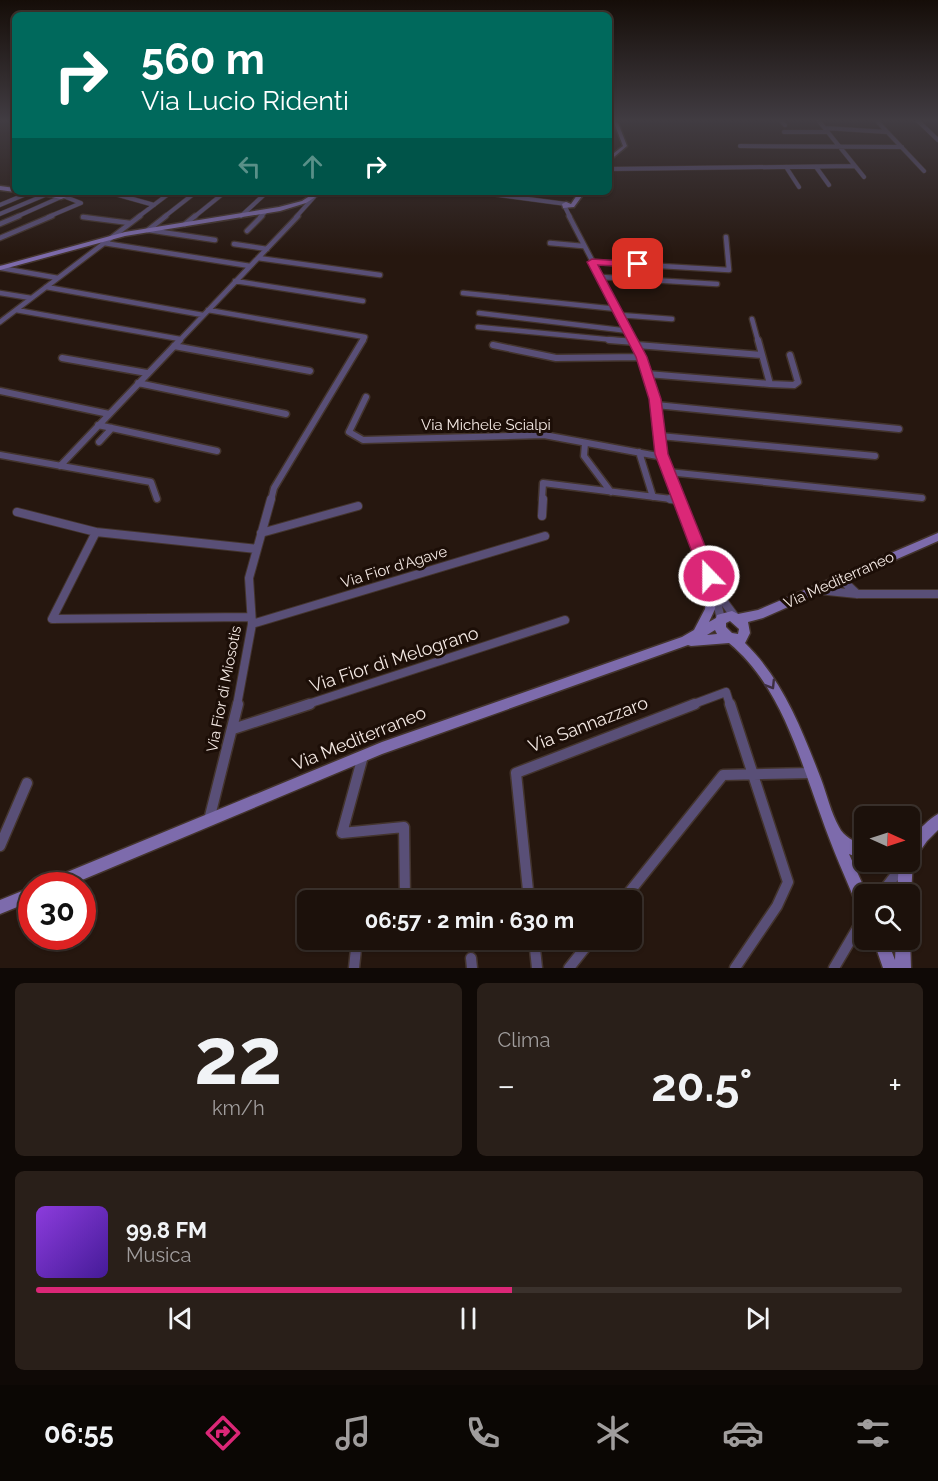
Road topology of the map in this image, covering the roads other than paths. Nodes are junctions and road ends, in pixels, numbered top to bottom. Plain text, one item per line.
1 (919, 165) edge
2 (855, 166) joint
3 (786, 167) junction
4 (816, 167) junction
5 (612, 169) edge
6 (924, 171) dead end
7 (864, 177) dead end
8 (829, 185) dead end
9 (799, 187) dead end
10 (24, 195) edge
11 (45, 195) joint
12 (66, 195) edge
13 (119, 195) edge
14 (167, 195) edge
15 (192, 195) edge
16 (221, 195) edge
17 (264, 195) edge
18 (316, 195) edge
19 (500, 195) edge
20 (579, 195) edge
21 (62, 196) junction
22 (314, 197) junction
23 (0, 205) edge
24 (154, 205) junction
25 (568, 206) junction
26 (265, 212) junction
27 (0, 214) edge
28 (241, 216) junction
29 (83, 217) dead end
30 (130, 223) junction
31 (0, 224) edge
32 (185, 224) junction
33 (148, 230) junction
34 (247, 231) dead end
35 (113, 236) junction
36 (726, 237) dead end
37 (0, 238) edge
38 (215, 240) dead end
39 (105, 243) junction
40 (550, 243) dead end
41 (234, 244) dead end
42 (583, 246) junction
43 (267, 249) junction
44 (258, 258) junction
45 (592, 262) junction
46 (250, 266) junction
47 (1, 268) edge
48 (380, 275) dead end
49 (601, 277) junction
50 (58, 278) junction
51 (235, 281) junction
52 (717, 284) dead end
53 (46, 287) junction
54 (0, 293) edge
55 (463, 293) dead end
56 (31, 298) junction
57 (363, 301) dead end
58 (16, 310) junction
59 (618, 312) junction
60 (206, 313) junction
61 (479, 313) dead end
62 (672, 319) dead end
63 (752, 319) dead end
64 (525, 321) dead end
65 (0, 322) edge
66 (478, 327) dead end
67 (629, 332) junction
68 (180, 339) junction
69 (636, 344) junction
70 (493, 345) dead end
71 (174, 346) junction
72 (762, 355) junction
73 (790, 355) dead end
74 (642, 357) junction
75 (62, 358) dead end
76 (310, 371) dead end
77 (147, 373) junction
78 (647, 374) junction
79 (138, 383) junction
80 (770, 384) junction
81 (0, 391) edge
82 (366, 397) dead end
83 (656, 405) junction
84 (109, 414) junction
85 (286, 414) dead end
86 (98, 425) junction
87 (112, 428) junction
88 (899, 429) dead end
89 (660, 436) junction
90 (99, 442) dead end
91 (585, 443) junction
92 (217, 451) dead end
93 (639, 452) junction
94 (0, 455) edge
95 (875, 456) dead end
96 (663, 457) junction
97 (60, 466) junction
98 (668, 472) junction
99 (611, 492) junction
100 (653, 497) junction
101 (922, 498) dead end
102 (157, 499) dead end
103 (679, 500) junction
104 (358, 506) dead end
105 (17, 512) dead end
106 (542, 516) dead end
107 (96, 532) junction
108 (261, 533) junction
109 (544, 536) dead end
110 (938, 537) edge
111 (257, 549) junction
112 (841, 579) junction
113 (713, 586) junction
114 (818, 590) junction
115 (857, 594) junction
116 (938, 594) edge
117 (737, 619) junction
118 (251, 620) junction
119 (565, 620) dead end
120 (720, 621) junction
121 (698, 634) junction
122 (731, 639) junction
123 (685, 641) junction
124 (233, 729) junction
125 (363, 756) junction
126 (752, 773) junction
127 (812, 773) junction
128 (27, 783) dead end
129 (209, 821) junction
130 (938, 821) edge
131 (834, 833) junction
132 (924, 835) junction
133 (920, 837) edge
134 (920, 841) edge
135 (0, 846) edge
136 (854, 849) edge
137 (85, 872) edge
138 (855, 884) edge
139 (405, 890) edge
140 (528, 890) edge
141 (631, 890) edge
142 (18, 900) edge
143 (0, 907) edge
144 (854, 934) edge
145 (356, 950) edge
146 (535, 950) edge
147 (583, 950) edge
148 (884, 950) edge
149 (903, 950) edge
150 (354, 968) edge
151 (537, 968) edge
152 (569, 968) edge
153 (735, 968) edge
154 (834, 968) edge
155 (891, 968) edge
156 (903, 968) edge

1 - 6 street
2 - 4 street
2 - 7 street
3 - 4 street
3 - 5 street
3 - 9 street
4 - 8 street
10 - 23 street
11 - 21 main road
11 - 27 street
12 - 21 main road
13 - 24 street
14 - 24 street
15 - 33 street
16 - 32 street
17 - 28 street
18 - 22 main road
19 - 25 street
20 - 25 main road
21 - 31 street
21 - 37 street
22 - 26 main road
22 - 43 street
24 - 30 street
25 - 42 street
26 - 28 main road
26 - 34 street
28 - 32 main road
29 - 30 street
30 - 35 street
32 - 33 main road
33 - 35 main road
33 - 38 street
35 - 39 street
35 - 47 main road
36 - 45 street
39 - 46 street
39 - 50 street
40 - 42 street
41 - 43 street
42 - 45 street
43 - 44 street
44 - 46 street
44 - 48 street
45 - 49 street
46 - 51 street
47 - 50 street
49 - 52 street
49 - 59 street
50 - 53 street
51 - 57 street
51 - 60 street
53 - 56 street
53 - 60 street
54 - 56 street
55 - 59 street
56 - 58 street
58 - 65 street
58 - 68 street
59 - 62 street
59 - 67 street
60 - 68 street
60 - 108 street, Via Fior di Miosotis
61 - 67 street
63 - 72 street
64 - 67 street
66 - 69 street
67 - 69 street
68 - 71 street
69 - 72 street
69 - 74 street
70 - 74 street
71 - 76 street
71 - 77 street
72 - 80 street
73 - 80 street
74 - 78 street
75 - 77 street
77 - 79 street
78 - 80 street
78 - 83 street
79 - 84 street
79 - 85 street
81 - 84 street
82 - 91 street, Via Michele Scialpi
83 - 88 street
83 - 89 street
84 - 86 street
86 - 87 street
86 - 97 street
87 - 90 street
87 - 92 street
89 - 95 street
89 - 96 street
91 - 93 street, Via Michele Scialpi
91 - 99 street
93 - 96 street, Via Michele Scialpi
93 - 100 street
94 - 97 street
96 - 98 street
97 - 102 street
98 - 101 street
98 - 103 street
99 - 100 street
99 - 106 street
100 - 103 street
103 - 113 street
104 - 108 street
105 - 107 street
107 - 111 street
107 - 118 street, Via Fior d'Agave
108 - 111 street, Via Fior di Miosotis
109 - 118 street, Via Fior d'Agave
110 - 112 main road, Via Mediterraneo
111 - 118 street, Via Fior di Miosotis
112 - 114 main road, Via Mediterraneo
112 - 115 street
113 - 117 street
113 - 120 street
113 - 121 main road
114 - 115 street
114 - 117 main road, Via Mediterraneo
115 - 116 street
117 - 120 main road
117 - 122 main road
118 - 124 street, Via Fior di Miosotis
119 - 124 street, Via Fior di Melograno
120 - 121 main road
120 - 122 main road
121 - 123 main road
122 - 123 main road
122 -> 127 main road
123 - 125 main road, Via Mediterraneo
124 - 129 street, Via Fior di Miosotis
125 - 129 main road, Via Mediterraneo
125 - 139 street
126 - 127 street
126 - 140 street, Via Sannazzaro
126 - 141 street
126 - 153 street
127 - 131 main road
128 - 135 street
129 - 137 main road, Via Mediterraneo
130 - 132 main road
131 - 136 main road
131 - 138 main road
132 - 133 main road
132 - 134 main road
142 - 143 main road
144 - 154 street
145 - 150 street
146 - 151 street
147 - 152 street
148 - 155 main road
149 - 156 main road

